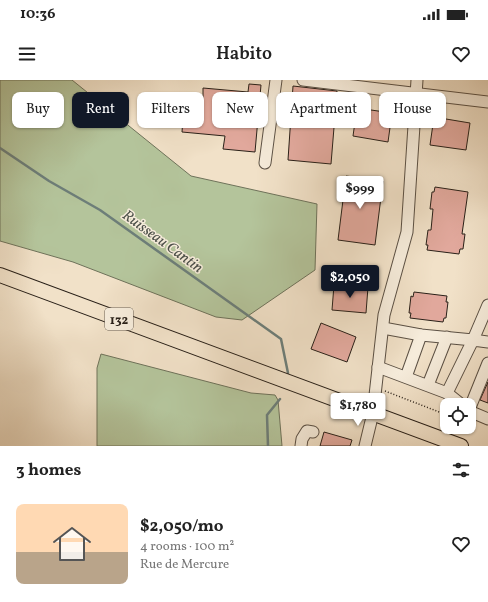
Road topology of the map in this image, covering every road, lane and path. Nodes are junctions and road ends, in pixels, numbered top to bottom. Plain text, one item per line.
1 (276, 80) edge
2 (303, 80) edge
3 (417, 80) edge
4 (400, 92) edge
5 (416, 92) edge
6 (446, 97) edge
7 (488, 102) edge
8 (414, 128) edge
9 (265, 163) dead end
10 (0, 275) edge
11 (488, 305) edge
12 (383, 328) junction
13 (421, 335) junction
14 (447, 337) junction
15 (473, 340) junction
16 (488, 342) edge
17 (488, 363) edge
18 (378, 367) junction
19 (406, 377) junction
20 (428, 386) junction
21 (376, 388) junction
22 (448, 393) junction
23 (454, 398) edge
24 (474, 398) edge
25 (440, 412) edge
26 (373, 413) junction
27 (476, 413) edge
28 (488, 418) edge
29 (313, 432) dead end
30 (301, 446) edge
31 (365, 446) edge
32 (461, 446) edge

1 - 9 street
2 - 4 street
3 - 5 street
6 - 7 street
8 - 12 street
10 - 26 main road, 132
11 - 15 street
12 - 13 street
12 - 18 street
13 - 14 street
13 - 19 street
14 - 15 street
14 - 20 street
15 - 16 street
15 - 22 street
17 - 24 street
18 - 19 street
18 - 21 street
19 - 20 street
20 - 22 street
21 - 25 path
21 - 26 street
22 - 23 street
26 - 31 street
26 - 32 main road, 132
27 - 28 street
29 - 30 street

